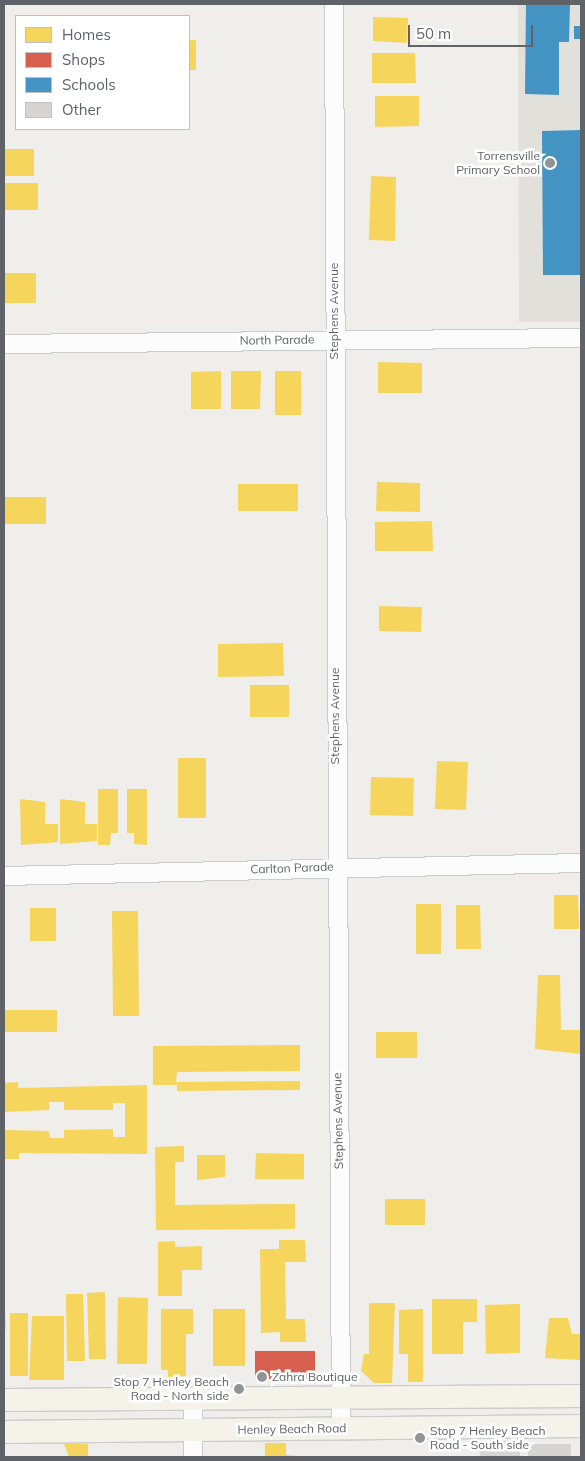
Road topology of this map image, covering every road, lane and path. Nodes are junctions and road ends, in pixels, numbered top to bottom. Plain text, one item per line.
1 (334, 4) edge
2 (581, 338) edge
3 (334, 339) junction
4 (4, 344) edge
5 (581, 864) edge
6 (336, 866) junction
7 (4, 876) edge
8 (581, 1396) edge
9 (341, 1398) junction
10 (193, 1399) junction
11 (4, 1400) edge
12 (581, 1426) edge
13 (341, 1428) junction
14 (193, 1430) junction
15 (4, 1432) edge
16 (193, 1457) edge

1 - 3 street, Stephens Avenue
2 - 3 street, North Parade
3 - 4 street, North Parade
3 - 6 street, Stephens Avenue
5 - 6 street, Carlton Parade
6 - 7 street, Carlton Parade
6 - 9 street, Stephens Avenue
8 - 9 main road
9 - 10 main road
9 - 13 street, Stephens Avenue
10 - 11 main road
10 - 14 street
12 - 13 main road, Henley Beach Road
13 - 14 main road, Henley Beach Road
14 - 15 main road, Henley Beach Road
14 - 16 street

